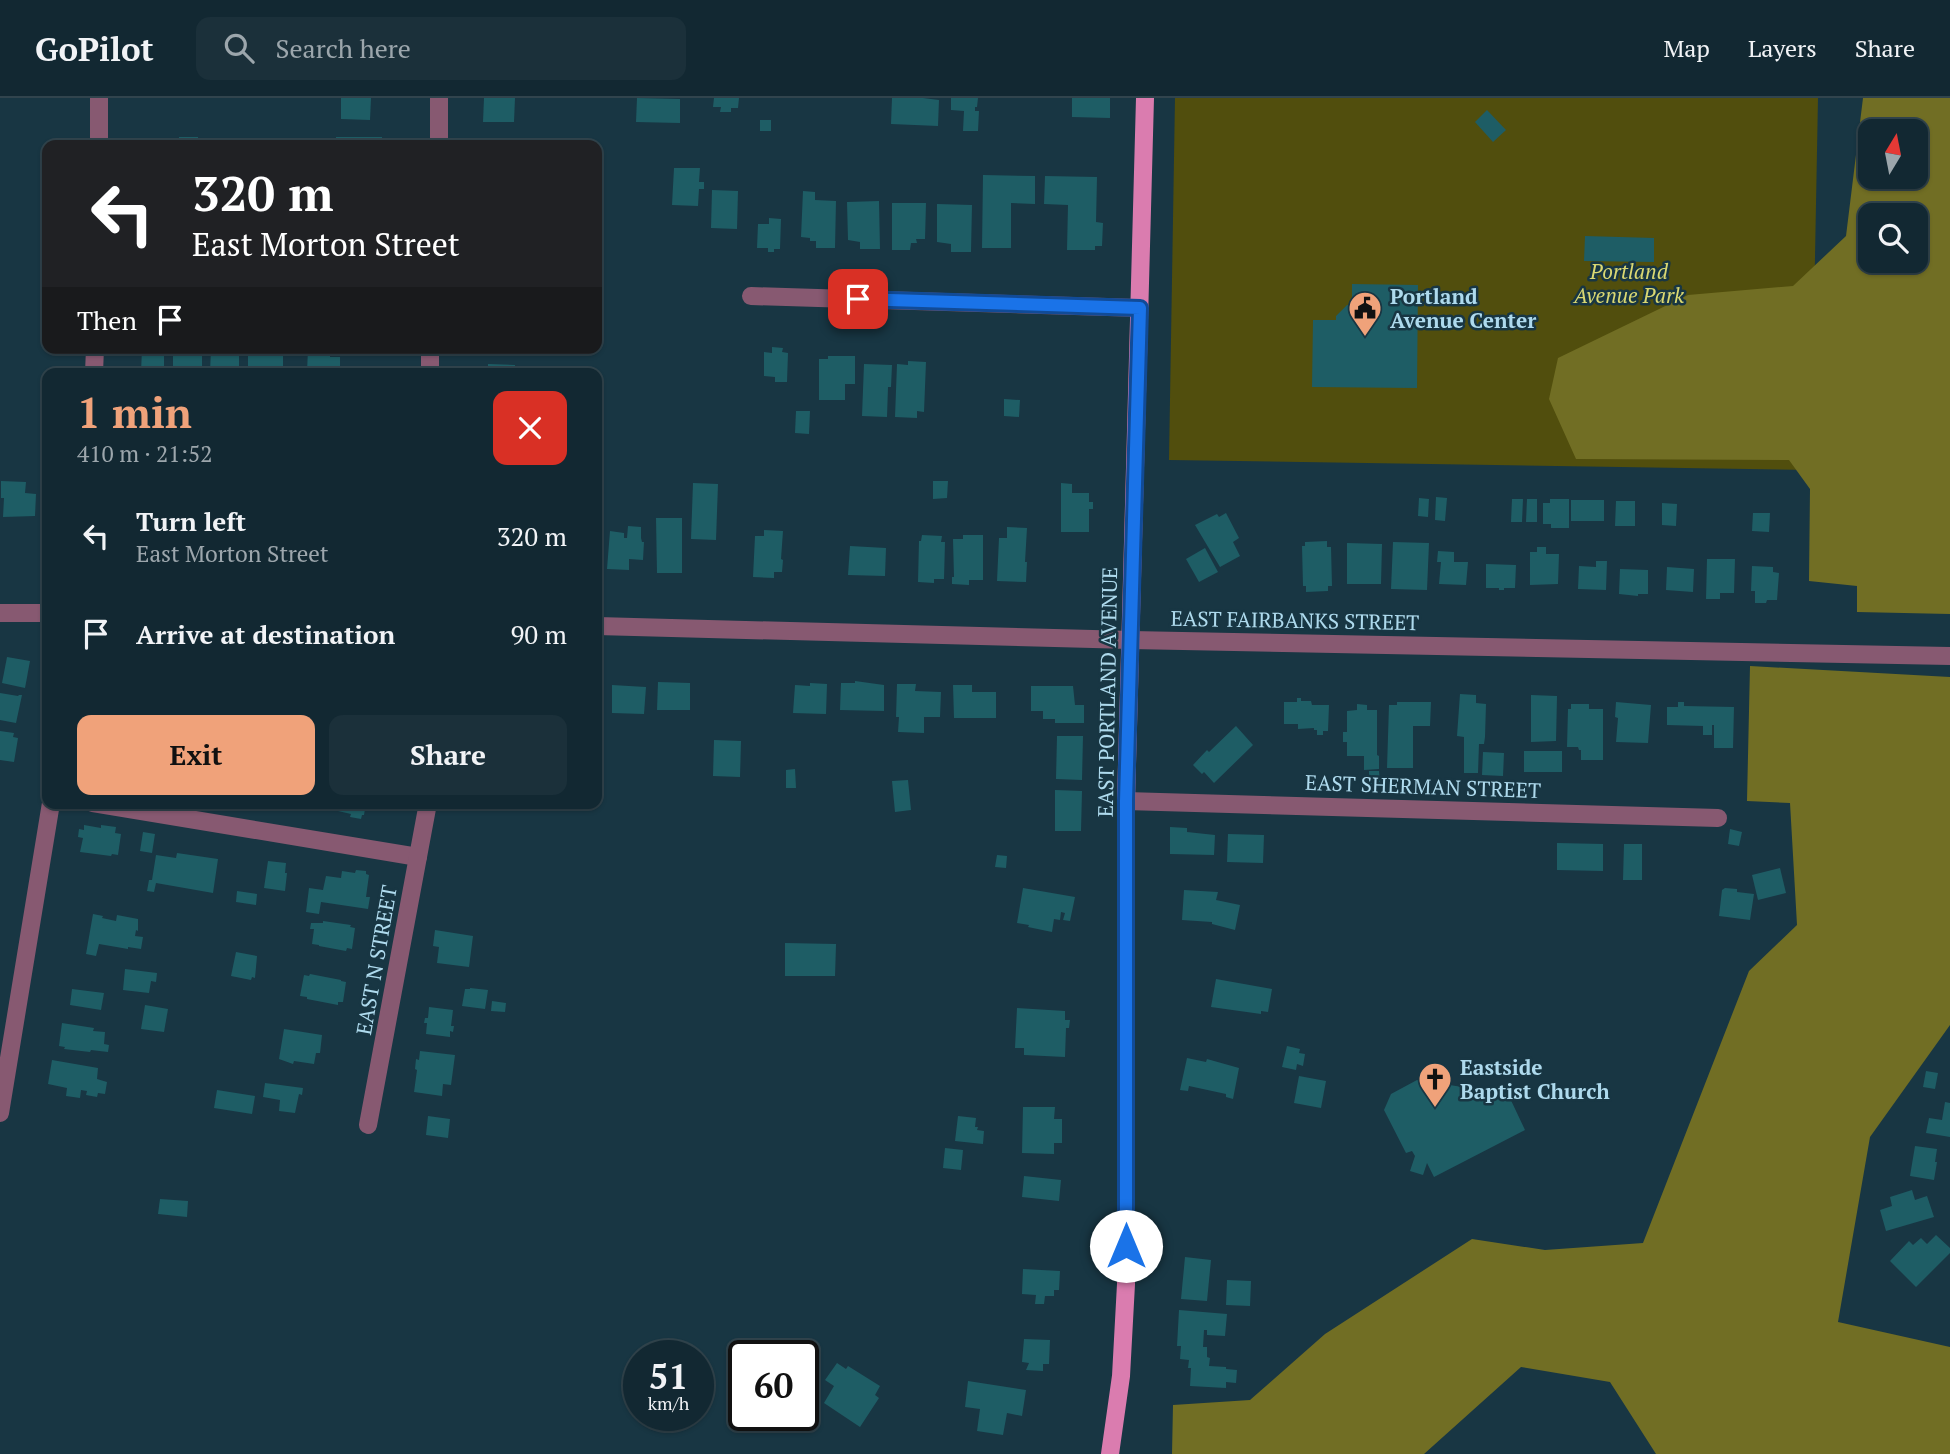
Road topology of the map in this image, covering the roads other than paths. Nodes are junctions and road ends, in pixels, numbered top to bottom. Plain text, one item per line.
1 (99, 98) edge
2 (439, 98) edge
3 (1146, 98) edge
4 (99, 140) edge
5 (439, 140) edge
6 (751, 296) dead end
7 (1140, 308) junction
8 (0, 612) edge
9 (42, 613) edge
10 (602, 626) edge
11 (1131, 640) junction
12 (1950, 656) edge
13 (1126, 801) junction
14 (50, 809) edge
15 (129, 809) edge
16 (427, 809) edge
17 (1718, 818) dead end
18 (418, 857) junction
19 (0, 1113) edge
20 (368, 1125) dead end
21 (1110, 1454) edge

1 - 4 street
2 - 5 street
3 - 7 main road, EAST PORTLAND AVENUE
6 - 7 street
7 - 11 main road, EAST PORTLAND AVENUE
8 - 9 street
10 - 11 street, EAST FAIRBANKS STREET
11 - 12 street, EAST FAIRBANKS STREET
11 - 13 main road, EAST PORTLAND AVENUE
13 - 17 street, EAST SHERMAN STREET
13 - 21 main road, EAST PORTLAND AVENUE
14 - 19 street
15 - 18 street
16 - 18 street, EAST N STREET
18 - 20 street, EAST N STREET

